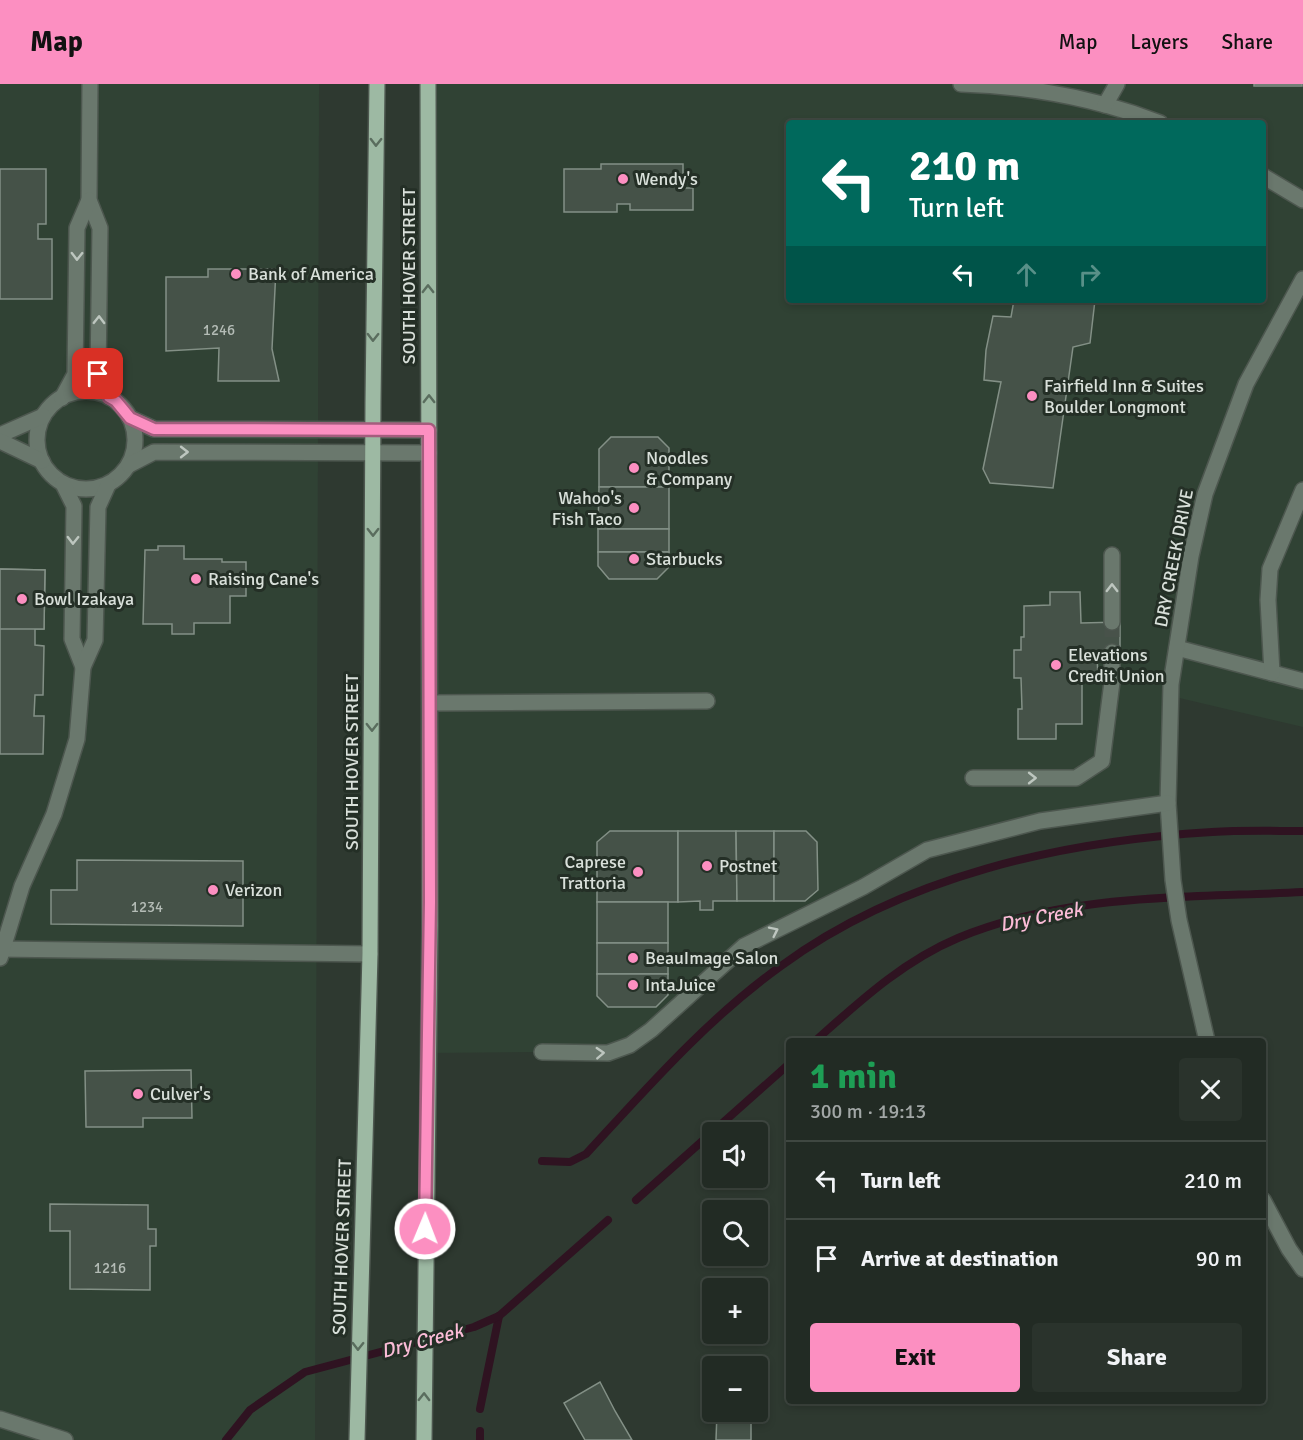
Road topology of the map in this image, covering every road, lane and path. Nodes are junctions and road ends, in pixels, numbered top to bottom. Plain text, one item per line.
1 (90, 84) edge
2 (377, 84) edge
3 (428, 84) edge
4 (960, 84) edge
5 (1117, 84) edge
6 (1105, 105) junction
7 (1122, 117) edge
8 (1141, 120) edge
9 (1266, 178) edge
10 (89, 200) junction
11 (1303, 200) edge
12 (1303, 279) edge
13 (109, 397) junction
14 (62, 398) junction
15 (43, 416) junction
16 (130, 418) junction
17 (373, 430) junction
18 (429, 430) junction
19 (0, 435) edge
20 (0, 441) edge
21 (373, 453) junction
22 (429, 453) junction
23 (42, 461) junction
24 (129, 465) junction
25 (63, 484) junction
26 (108, 485) junction
27 (1303, 490) edge
28 (1112, 555) dead end
29 (1112, 622) tunnel mouth
30 (1177, 648) junction
31 (1112, 652) tunnel mouth
32 (83, 667) junction
33 (1272, 673) junction
34 (1303, 681) edge
35 (707, 701) dead end
36 (430, 702) junction
37 (973, 778) dead end
38 (1168, 803) junction
39 (1, 952) edge
40 (370, 954) junction
41 (1206, 1038) edge
42 (542, 1052) dead end
43 (1266, 1206) edge
44 (1303, 1269) edge
45 (0, 1419) edge
46 (66, 1440) edge
47 (357, 1440) edge
48 (424, 1440) edge

1 - 10 street
2 -> 17 main road, SOUTH HOVER STREET
18 -> 3 main road, SOUTH HOVER STREET
4 - 6 street
5 - 6 street
6 - 7 street
7 - 8 street
9 - 11 street
13 -> 10 street
10 -> 14 street
12 - 30 street, DRY CREEK DRIVE
13 - 14 street
13 - 16 street
14 - 15 street
15 - 19 street
15 - 23 street
16 - 17 street
16 - 24 street
17 - 18 street
17 - 21 main road, SOUTH HOVER STREET
18 - 22 main road, SOUTH HOVER STREET
20 - 23 street
21 - 22 street
24 -> 21 street
21 -> 40 main road, SOUTH HOVER STREET
22 - 36 main road, SOUTH HOVER STREET
23 - 25 street
24 - 26 street
25 - 26 street
25 -> 32 street
26 - 32 street
27 - 33 street
29 -> 28 street
30 - 33 street
30 - 38 street, DRY CREEK DRIVE
37 -> 31 street
32 - 39 street
33 - 34 street
35 - 36 street
48 -> 36 main road, SOUTH HOVER STREET
38 - 41 street, DRY CREEK DRIVE
42 -> 38 street
39 - 40 street
40 -> 47 main road, SOUTH HOVER STREET
43 - 44 street
45 - 46 street

